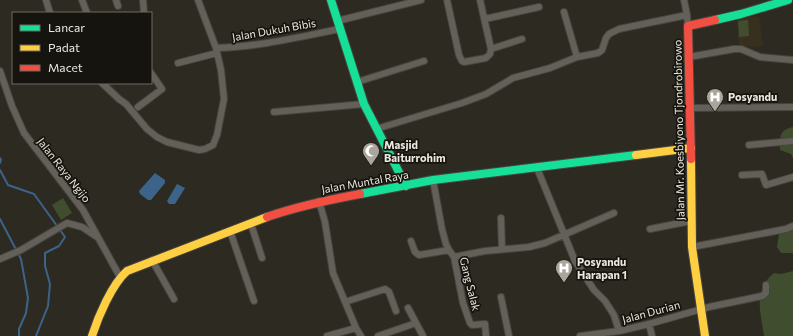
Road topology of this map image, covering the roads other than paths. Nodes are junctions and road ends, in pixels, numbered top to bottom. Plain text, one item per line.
1 (46, 0) edge
2 (82, 0) edge
3 (143, 0) edge
4 (198, 0) edge
5 (331, 0) edge
6 (421, 0) edge
7 (447, 0) edge
8 (480, 0) edge
9 (684, 0) edge
10 (788, 0) edge
11 (772, 2) edge
12 (539, 7) dead end
13 (50, 12) edge
14 (87, 12) edge
15 (144, 12) edge
16 (564, 12) dead end
17 (687, 15) junction
18 (485, 19) junction
19 (338, 25) junction
20 (688, 26) junction
21 (522, 39) dead end
22 (491, 49) junction
23 (217, 51) junction
24 (577, 57) junction
25 (689, 57) junction
26 (793, 60) edge
27 (424, 61) dead end
28 (178, 62) dead end
29 (0, 71) edge
30 (152, 74) edge
31 (357, 82) junction
32 (103, 84) edge
33 (364, 104) junction
34 (138, 107) dead end
35 (793, 107) edge
36 (691, 108) junction
37 (274, 112) dead end
38 (376, 129) junction
39 (793, 141) edge
40 (749, 144) dead end
41 (691, 148) junction
42 (537, 168) junction
43 (742, 175) dead end
44 (793, 178) edge
45 (433, 180) junction
46 (406, 186) junction
47 (319, 201) junction
48 (614, 213) dead end
49 (501, 218) dead end
50 (691, 221) junction
51 (251, 224) junction
52 (793, 226) edge
53 (650, 229) dead end
54 (230, 231) junction
55 (564, 236) junction
56 (98, 238) junction
57 (411, 241) dead end
58 (692, 247) junction
59 (502, 249) junction
60 (449, 250) junction
61 (454, 257) junction
62 (262, 258) dead end
63 (0, 259) edge
64 (152, 260) junction
65 (120, 278) junction
66 (766, 285) dead end
67 (501, 297) dead end
68 (174, 299) dead end
69 (254, 300) dead end
70 (345, 302) junction
71 (408, 308) dead end
72 (701, 309) junction
73 (396, 311) dead end
74 (416, 323) junction
75 (649, 324) junction
76 (356, 328) junction
77 (619, 331) junction
78 (92, 336) edge
79 (327, 336) edge
80 (361, 336) edge
81 (378, 336) edge
82 (423, 336) edge
83 (486, 336) edge
84 (509, 336) edge
85 (580, 336) edge
86 (652, 336) edge
87 (705, 336) edge

1 - 13 street
2 - 14 street
3 - 15 street
4 - 23 street
5 - 19 main road
6 - 19 street, Jalan Dukuh Bibis
7 - 22 street
8 - 18 street
9 - 17 street
10 - 11 main road, Jalan Mr. Koesbiyono Tjondrobirowo
11 - 20 main road, Jalan Mr. Koesbiyono Tjondrobirowo
12 - 18 street
16 - 24 street
17 - 20 street
17 - 24 street
18 - 22 street
19 - 23 street, Jalan Dukuh Bibis
19 - 31 main road
20 - 25 main road, Jalan Mr. Koesbiyono Tjondrobirowo
21 - 22 street
23 - 28 street, Jalan Dukuh Bibis
23 - 32 street
24 - 38 street
25 - 26 street
25 - 36 main road, Jalan Mr. Koesbiyono Tjondrobirowo
27 - 31 street
29 - 56 street, Jalan Raya Ngijo
30 - 34 street
31 - 33 main road
33 - 37 street
33 - 38 main road
35 - 36 street
36 - 41 main road, Jalan Mr. Koesbiyono Tjondrobirowo
38 - 46 main road
39 - 40 street
41 - 42 main road, Jalan Muntal Raya
41 - 50 main road, Jalan Mr. Koesbiyono Tjondrobirowo
42 - 45 main road, Jalan Muntal Raya
42 - 55 street, Jalan Durian
43 - 44 street
45 - 46 main road, Jalan Muntal Raya
45 - 60 street, Gang Salak
46 - 47 main road, Jalan Muntal Raya
47 - 51 main road, Jalan Muntal Raya
47 - 70 street
48 - 55 street
49 - 59 street
50 - 53 street
50 - 58 main road, Jalan Mr. Koesbiyono Tjondrobirowo
51 - 54 main road, Jalan Muntal Raya
51 - 62 street
52 - 58 street
54 - 64 main road, Jalan Muntal Raya
54 - 69 street
55 - 59 street
55 - 77 street, Jalan Durian
56 - 63 street
56 - 65 street, Jalan Raya Ngijo
57 - 60 street
58 - 72 main road, Jalan Mr. Koesbiyono Tjondrobirowo
59 - 61 street
60 - 61 street, Gang Salak
61 - 83 street, Gang Salak
64 - 65 main road, Jalan Muntal Raya
64 - 68 street
65 - 78 main road, Jalan Muntal Raya
66 - 72 street, Jalan Durian
67 - 84 street
70 - 73 street
70 - 76 street
71 - 74 street
72 - 75 street, Jalan Durian
72 - 87 main road, Jalan Mr. Koesbiyono Tjondrobirowo
74 - 81 street
74 - 82 street
75 - 77 street, Jalan Durian
75 - 86 street
76 - 79 street
76 - 80 street
77 - 85 street

